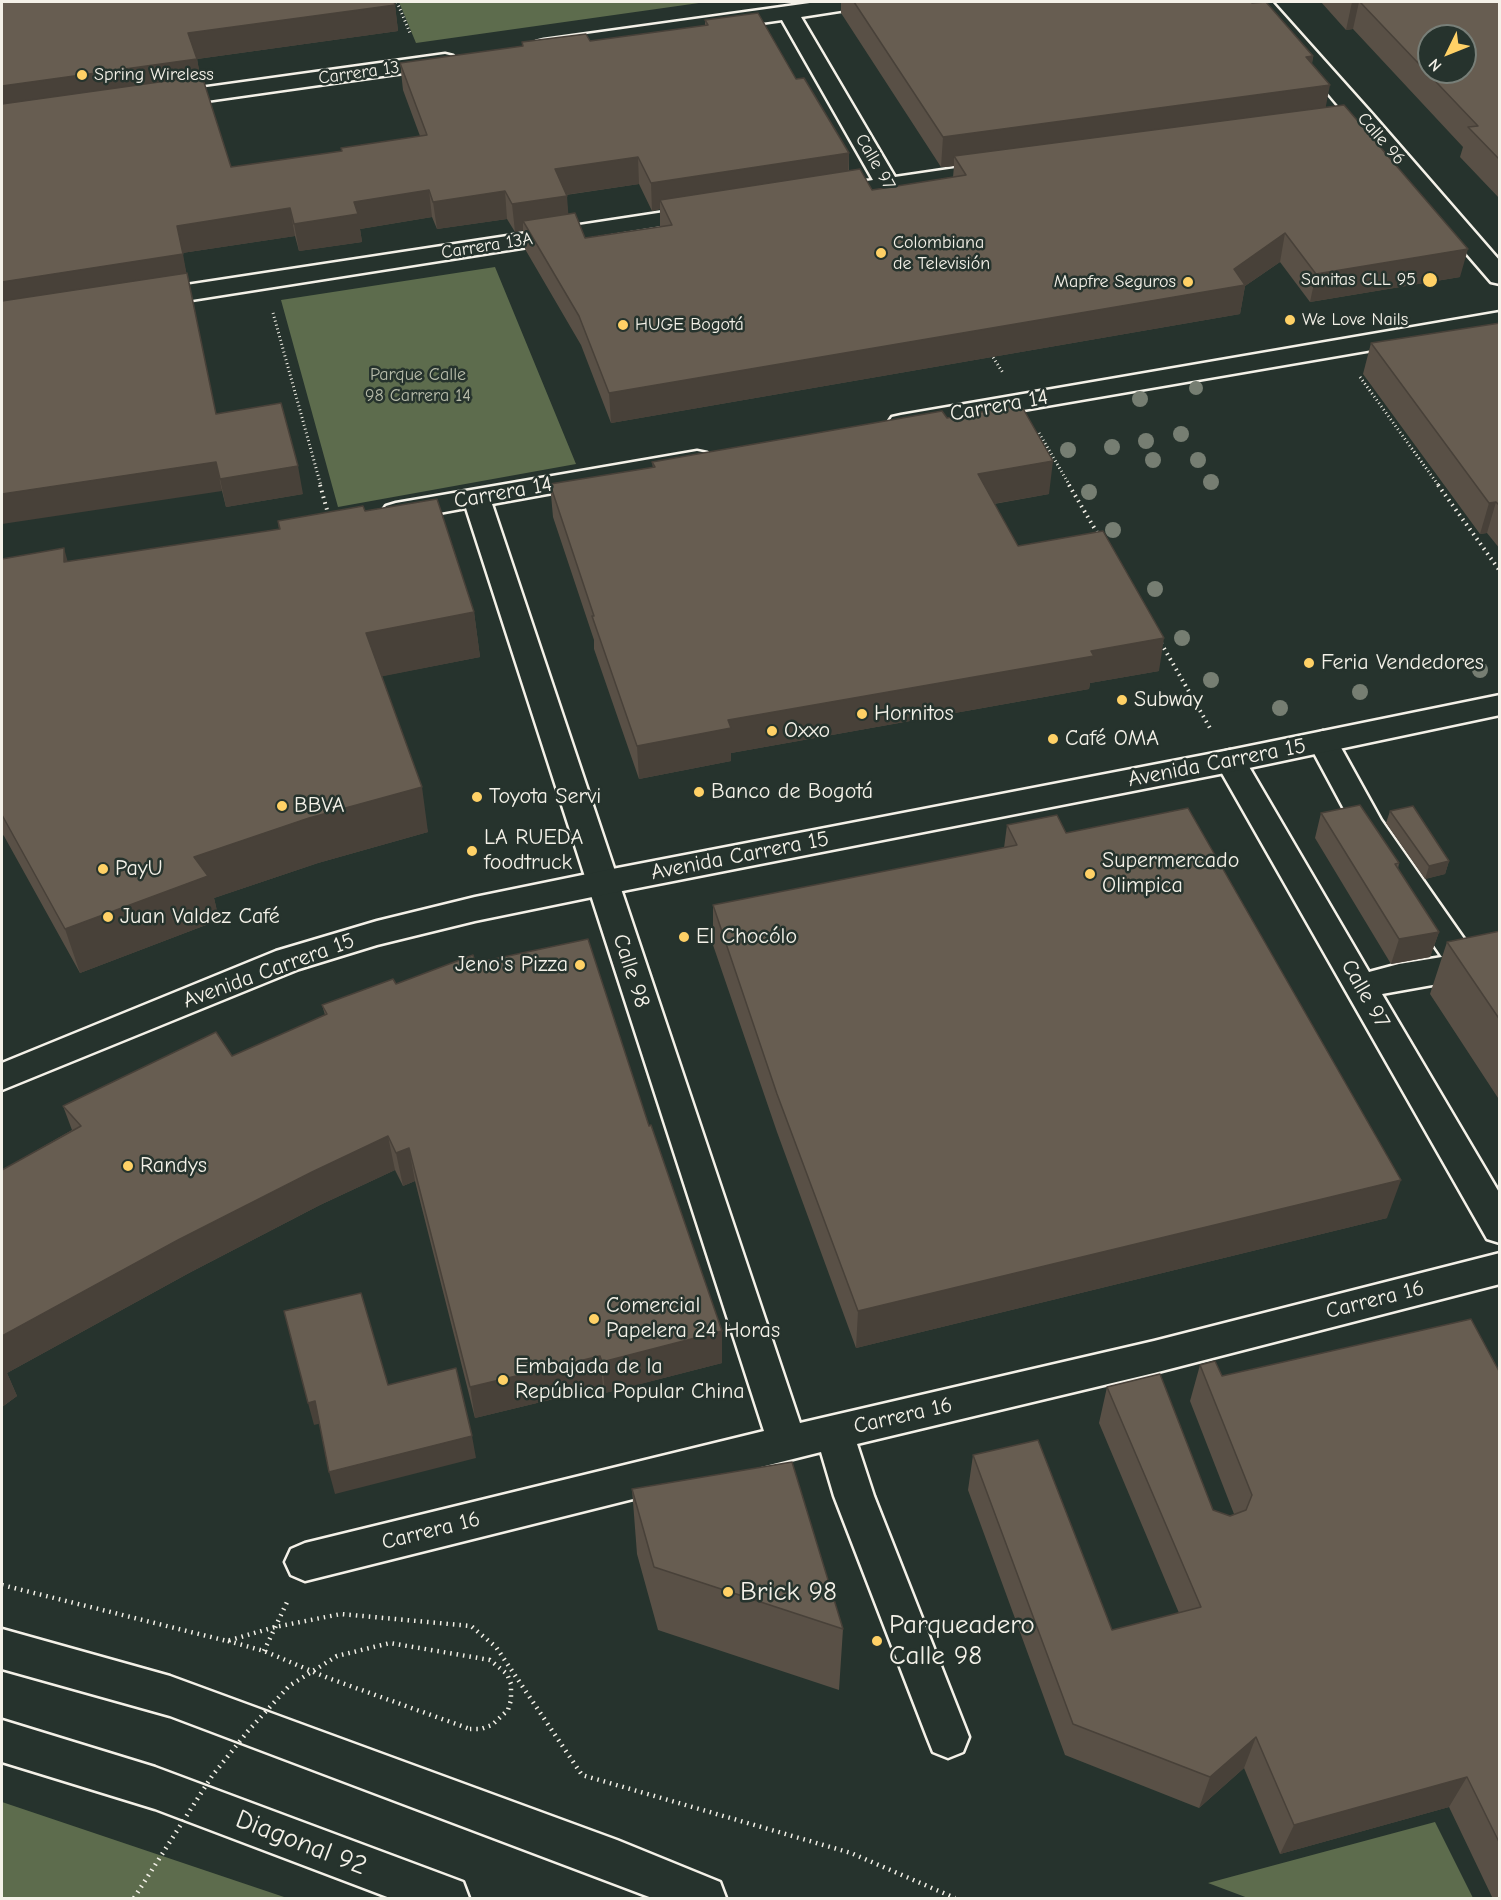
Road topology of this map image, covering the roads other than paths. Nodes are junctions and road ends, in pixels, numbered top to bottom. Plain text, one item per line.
1 (859, 2) edge
2 (1261, 2) edge
3 (788, 12) junction
4 (529, 49) edge
5 (470, 58) edge
6 (139, 104) edge
7 (1365, 120) junction
8 (1295, 130) edge
9 (1015, 167) edge
10 (887, 184) junction
11 (805, 197) edge
12 (723, 210) edge
13 (1500, 277) edge
14 (127, 302) edge
15 (1500, 320) edge
16 (882, 426) edge
17 (720, 455) edge
18 (476, 498) junction
19 (376, 515) edge
20 (1500, 705) edge
21 (1323, 742) junction
22 (1230, 761) junction
23 (602, 883) junction
24 (1362, 987) junction
25 (2, 1077) edge
26 (1500, 1228) edge
27 (1500, 1268) edge
28 (834, 1432) junction
29 (787, 1443) junction
30 (305, 1562) road end
31 (2, 1649) edge
32 (948, 1737) dead end
33 (2, 1741) edge
34 (447, 1899) edge
35 (704, 1899) edge

1 - 3 street
2 - 7 street, Calle 96
3 - 4 street
3 - 10 street, Calle 97
5 - 6 street, Carrera 13
7 - 8 street
7 - 13 street, Calle 96
9 - 10 street
10 - 11 street
12 - 14 street, Carrera 13A
15 - 16 street, Carrera 14
17 - 18 street, Carrera 14
18 - 19 street, Carrera 14
18 - 23 street, Calle 98
20 - 21 street, Avenida Carrera 15
21 - 22 street, Avenida Carrera 15
21 - 24 street
22 - 23 street, Avenida Carrera 15
22 - 24 street, Calle 97
23 - 25 street, Avenida Carrera 15
23 - 29 street, Calle 98
24 - 26 street, Calle 97
27 - 28 street, Carrera 16
28 - 29 street, Carrera 16
28 - 32 street
29 - 30 street, Carrera 16
31 - 35 street
33 - 34 street, Diagonal 92

